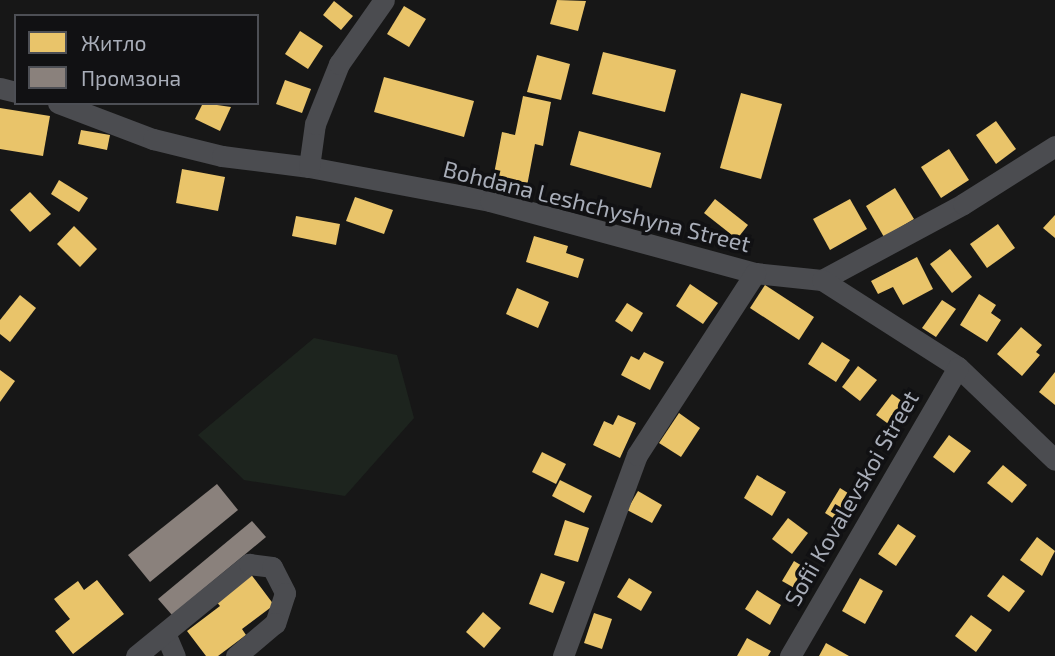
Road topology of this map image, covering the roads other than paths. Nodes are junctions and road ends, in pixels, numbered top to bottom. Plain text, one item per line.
1 (384, 0) edge
2 (63, 105) edge
3 (1055, 145) edge
4 (309, 167) junction
5 (755, 273) junction
6 (822, 280) junction
7 (958, 367) junction
8 (1055, 460) edge
9 (165, 633) junction
10 (136, 656) edge
11 (175, 656) edge
12 (236, 656) edge
13 (563, 656) edge
14 (790, 656) edge

1 - 4 street
2 - 4 street, Bohdana Leshchyshyna Street
3 - 6 street
4 - 5 street, Bohdana Leshchyshyna Street
5 - 6 street, Bohdana Leshchyshyna Street
5 - 13 street
6 - 7 street
7 - 8 street
7 - 14 street, Sofii Kovalevskoi Street
9 - 10 street
9 - 11 street
9 - 12 street

